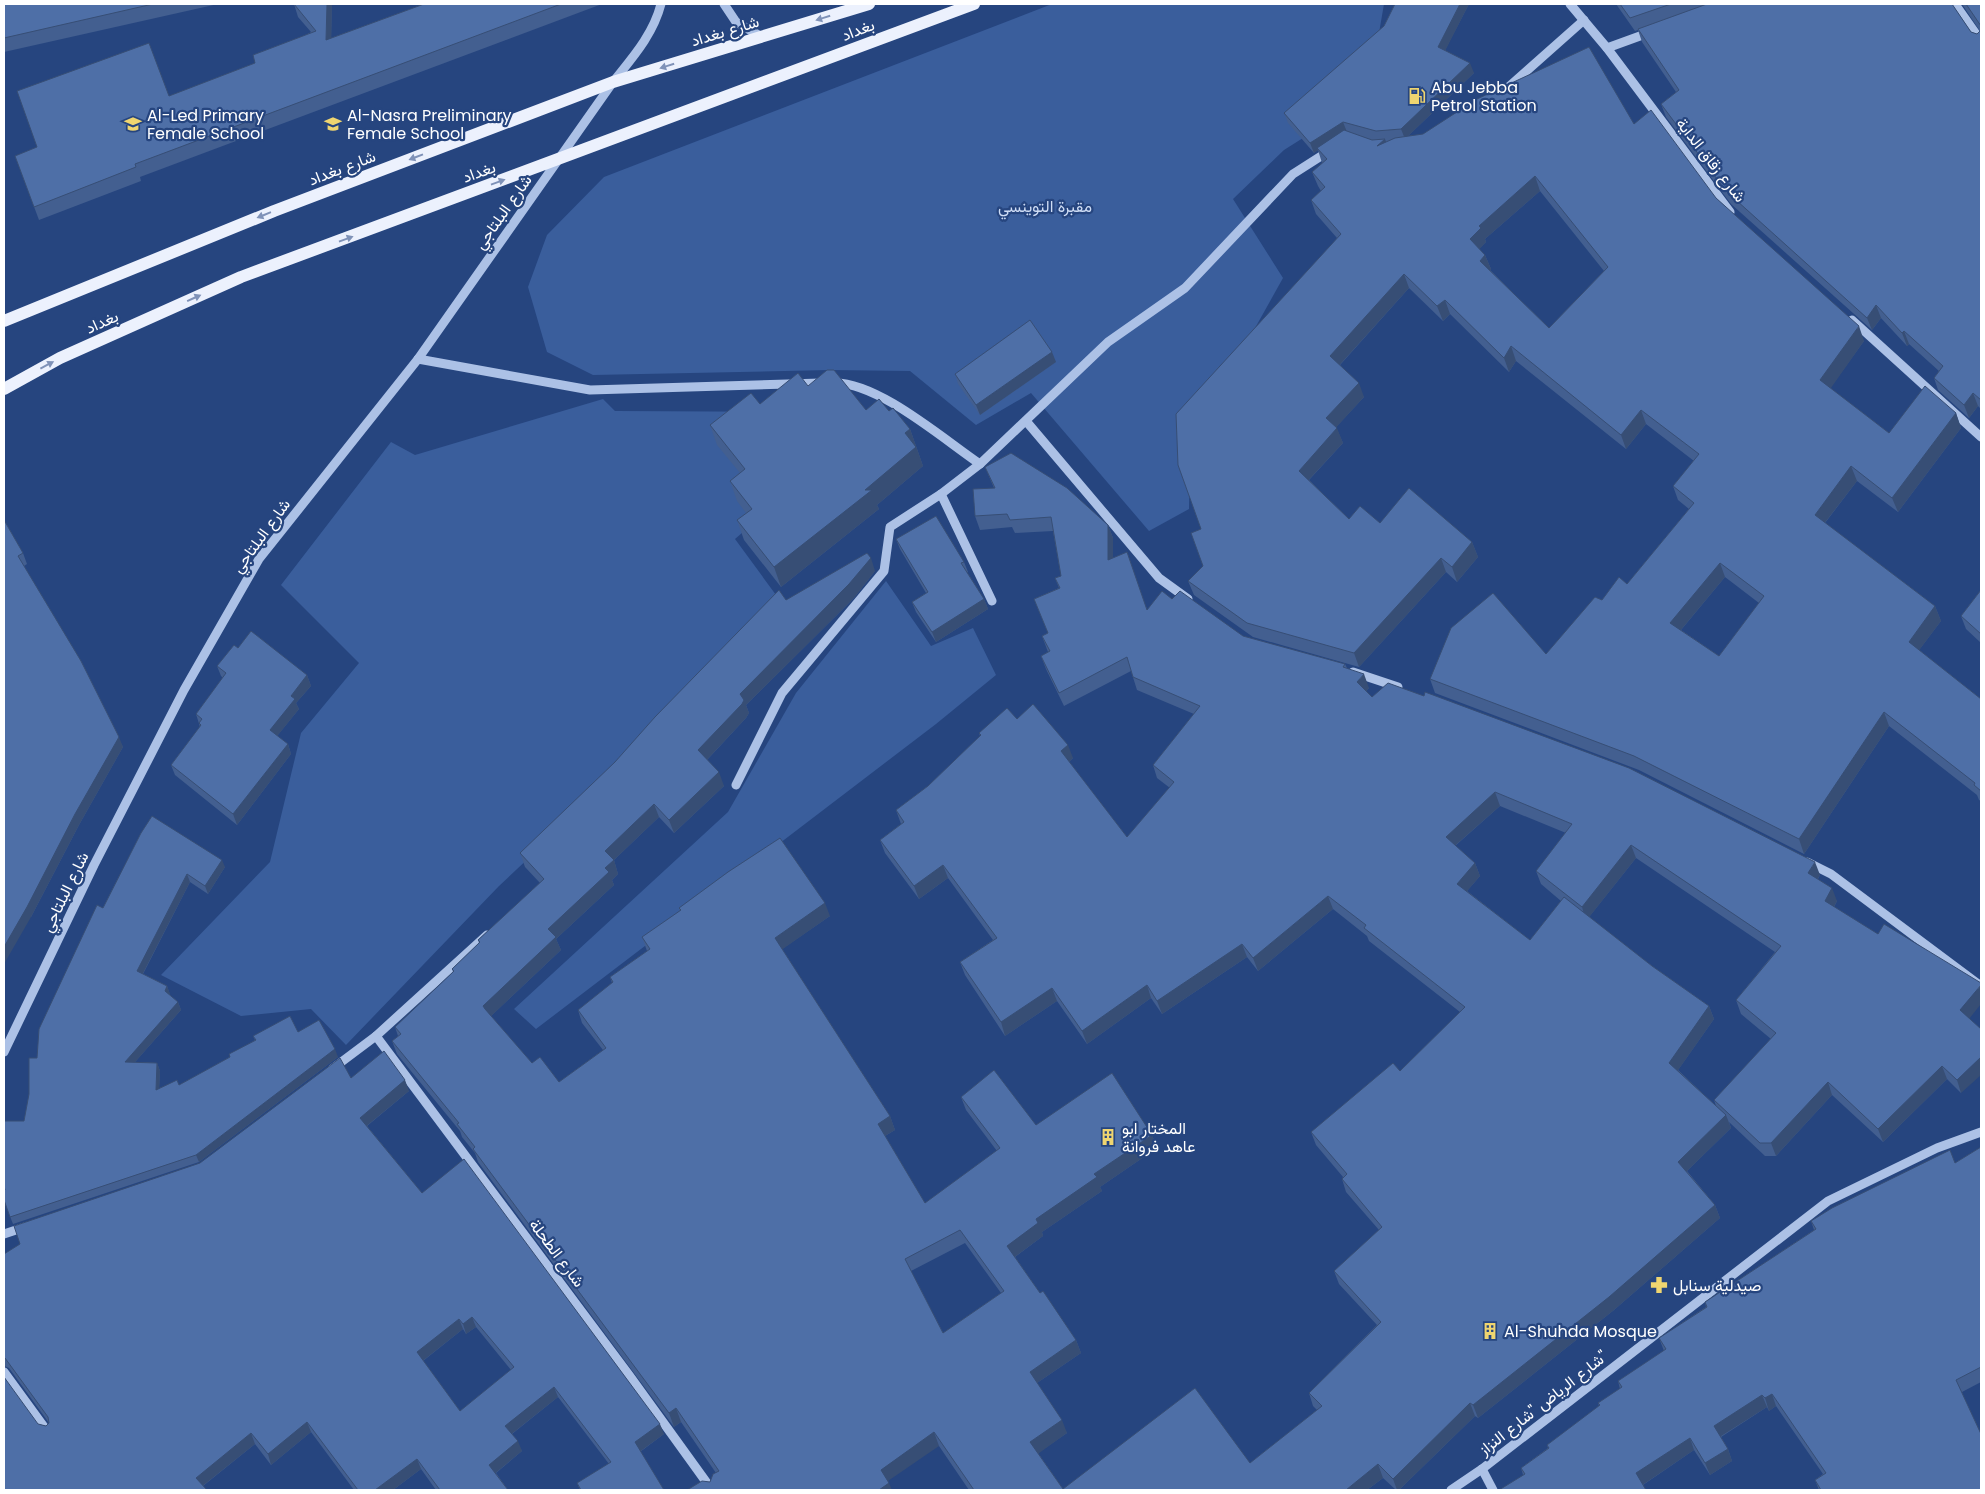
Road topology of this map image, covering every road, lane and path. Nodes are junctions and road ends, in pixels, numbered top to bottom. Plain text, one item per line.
1 (661, 4) edge
2 (724, 4) edge
3 (869, 4) edge
4 (974, 4) edge
5 (1570, 4) edge
6 (1955, 4) edge
7 (1584, 20) junction
8 (1663, 28) edge
9 (762, 37) junction
10 (1981, 41) edge
11 (1608, 48) junction
12 (613, 82) junction
13 (1498, 96) edge
14 (1340, 144) edge
15 (558, 160) junction
16 (1741, 222) edge
17 (1844, 313) edge
18 (4, 322) edge
19 (418, 359) junction
20 (4, 388) edge
21 (1026, 420) junction
22 (1981, 437) edge
23 (980, 464) junction
24 (941, 494) junction
25 (992, 601) dead end
26 (1197, 605) edge
27 (1342, 669) edge
28 (1405, 689) edge
29 (736, 785) dead end
30 (1796, 856) edge
31 (495, 927) edge
32 (1981, 986) edge
33 (376, 1036) junction
34 (4, 1052) edge
35 (320, 1078) edge
36 (1981, 1132) edge
37 (32, 1224) edge
38 (4, 1234) edge
39 (4, 1372) edge
40 (47, 1431) edge
41 (1482, 1469) junction
42 (712, 1490) edge
43 (1451, 1490) edge
44 (1493, 1490) edge

1 - 12 street, شارع البلتاجي
2 - 9 street
3 -> 9 main road, شارع بغداد
4 - 15 main road, بغداد
5 - 7 street, شارع زقاق الداية
6 - 10 street
7 - 11 street, شارع زقاق الداية
7 - 13 street
8 - 11 street
9 -> 12 main road, شارع بغداد
11 - 16 street, شارع زقاق الداية
12 - 15 street, شارع البلتاجي
12 -> 18 main road, شارع بغداد
14 - 21 street
15 - 19 street, شارع البلتاجي
20 -> 15 main road, بغداد
17 - 22 street
19 - 23 street
19 - 34 street, شارع البلتاجي
21 - 23 street
21 - 26 street
23 - 24 street
24 - 25 street
24 - 29 street
27 - 28 street
30 - 32 street
31 - 33 street
33 - 35 street
33 - 42 street, شارع الطحلة
36 - 41 street, شارع الرياض "شارع النزاز"
37 - 38 street
39 - 40 street
41 - 43 street, شارع الرياض "شارع النزاز"
41 - 44 street

